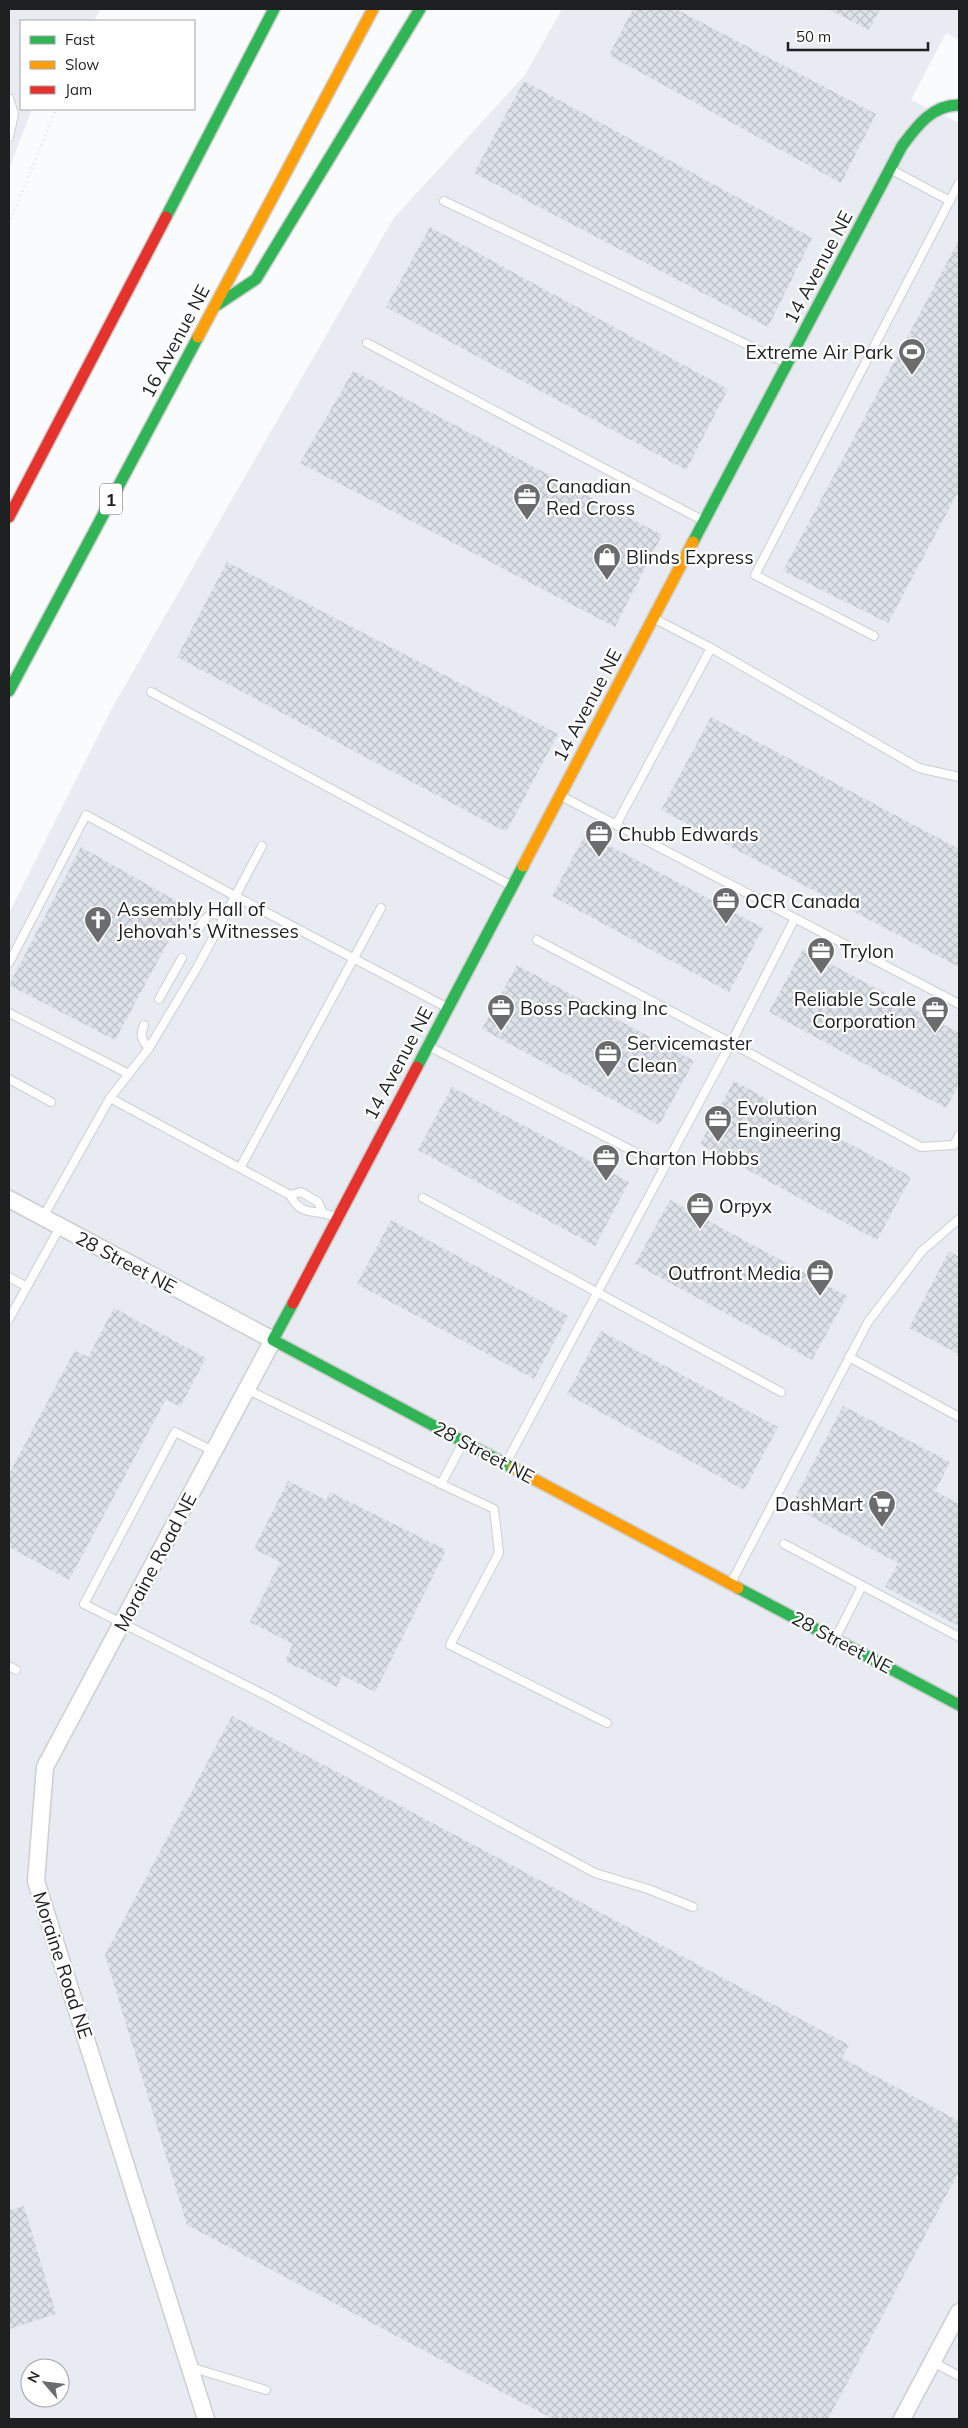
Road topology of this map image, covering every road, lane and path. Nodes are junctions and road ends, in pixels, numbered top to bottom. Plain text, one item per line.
1 (274, 9) edge
2 (373, 9) edge
3 (420, 9) edge
4 (9, 17) edge
5 (20, 25) edge
6 (9, 98) edge
7 (955, 104) edge
8 (56, 110) edge
9 (9, 137) edge
10 (890, 169) junction
11 (959, 183) edge
12 (162, 201) dead end
13 (444, 201) dead end
14 (950, 201) junction
15 (9, 224) edge
16 (159, 227) junction
17 (213, 307) junction
18 (367, 343) dead end
19 (788, 364) junction
20 (9, 517) edge
21 (704, 521) junction
22 (653, 618) junction
23 (874, 636) dead end
24 (711, 648) junction
25 (9, 690) edge
26 (151, 692) dead end
27 (959, 777) edge
28 (560, 795) junction
29 (616, 825) junction
30 (262, 846) dead end
31 (512, 886) junction
32 (235, 896) junction
33 (381, 908) dead end
34 (225, 915) junction
35 (796, 918) junction
36 (196, 933) dead end
37 (537, 940) dead end
38 (182, 958) dead end
39 (354, 958) junction
40 (9, 963) edge
41 (159, 999) dead end
42 (959, 1004) edge
43 (448, 1008) junction
44 (9, 1014) edge
45 (144, 1025) dead end
46 (731, 1043) junction
47 (428, 1045) junction
48 (149, 1048) junction
49 (127, 1073) junction
50 (9, 1079) edge
51 (110, 1098) junction
52 (51, 1102) dead end
53 (959, 1136) edge
54 (240, 1168) junction
55 (664, 1168) junction
56 (290, 1194) junction
57 (423, 1198) dead end
58 (9, 1199) edge
59 (322, 1211) junction
60 (43, 1217) junction
61 (336, 1218) junction
62 (959, 1219) edge
63 (60, 1227) junction
64 (9, 1278) edge
65 (27, 1288) junction
66 (598, 1292) junction
67 (9, 1319) edge
68 (273, 1340) junction
69 (849, 1357) junction
70 (246, 1389) junction
71 (782, 1392) dead end
72 (959, 1417) edge
73 (464, 1442) junction
74 (213, 1451) junction
75 (506, 1464) junction
76 (441, 1484) junction
77 (784, 1544) dead end
78 (731, 1583) junction
79 (862, 1586) junction
80 (122, 1623) junction
81 (959, 1638) edge
82 (835, 1639) junction
83 (959, 1705) edge
84 (606, 1723) dead end
85 (693, 1907) dead end
86 (959, 2312) edge
87 (933, 2362) junction
88 (190, 2367) junction
89 (959, 2376) edge
90 (266, 2390) dead end
91 (206, 2419) edge
92 (902, 2419) edge

1 - 16 main road
2 - 17 main road, 16 Avenue NE / 1
3 - 17 main road
4 - 5 path
6 - 9 lane
7 - 10 main road, 14 Avenue NE
8 - 15 path
10 - 14 lane
10 - 19 main road, 14 Avenue NE
11 - 14 lane
12 - 16 main road
13 - 19 lane
14 - 23 lane
16 - 20 main road
17 - 25 main road, 16 Avenue NE / 1
18 - 21 lane
19 - 21 main road, 14 Avenue NE
21 - 22 main road, 14 Avenue NE
22 - 24 lane
22 - 28 main road, 14 Avenue NE
24 - 27 lane
24 - 29 lane
26 - 31 lane
28 - 29 lane
28 - 31 main road, 14 Avenue NE
29 - 35 lane
30 - 32 lane
31 - 43 main road, 14 Avenue NE
32 - 34 lane
32 - 39 lane
32 - 40 lane
33 - 39 lane
34 - 36 lane
34 - 48 lane
35 - 42 lane
35 - 46 lane
37 - 46 lane
38 - 41 lane
39 - 43 lane
39 - 54 lane
43 - 47 main road, 14 Avenue NE
44 - 49 lane
45 - 48 lane
46 - 53 lane
46 - 55 lane
47 - 55 lane
47 - 61 main road, 14 Avenue NE
48 - 49 lane
49 - 51 lane
50 - 52 lane
51 - 54 lane
51 - 60 lane
54 - 56 lane
55 - 66 lane
56 - 59 lane
56 - 59 lane
57 - 66 lane
58 - 60 street, 28 Street NE
59 - 61 lane
60 - 63 street, 28 Street NE
61 - 68 main road, 14 Avenue NE
62 - 69 lane
63 - 65 lane
63 - 68 street, 28 Street NE
64 - 65 lane
65 - 67 lane
66 - 71 lane
66 - 75 lane
68 - 70 street, Moraine Road NE
68 - 73 main road, 28 Street NE
69 - 72 lane
69 - 78 lane
70 - 74 street, Moraine Road NE
70 - 76 lane
73 - 75 main road, 28 Street NE
73 - 76 lane
74 - 80 street, Moraine Road NE
74 - 80 lane
75 - 78 main road, 28 Street NE
76 - 84 lane
77 - 79 lane
78 - 82 main road, 28 Street NE
79 - 81 lane
79 - 82 lane
80 - 85 lane
80 - 88 street, Moraine Road NE
82 - 83 main road, 28 Street NE
86 - 87 street
87 - 89 lane
87 - 92 street
88 - 90 lane
88 - 91 street, Moraine Road NE

